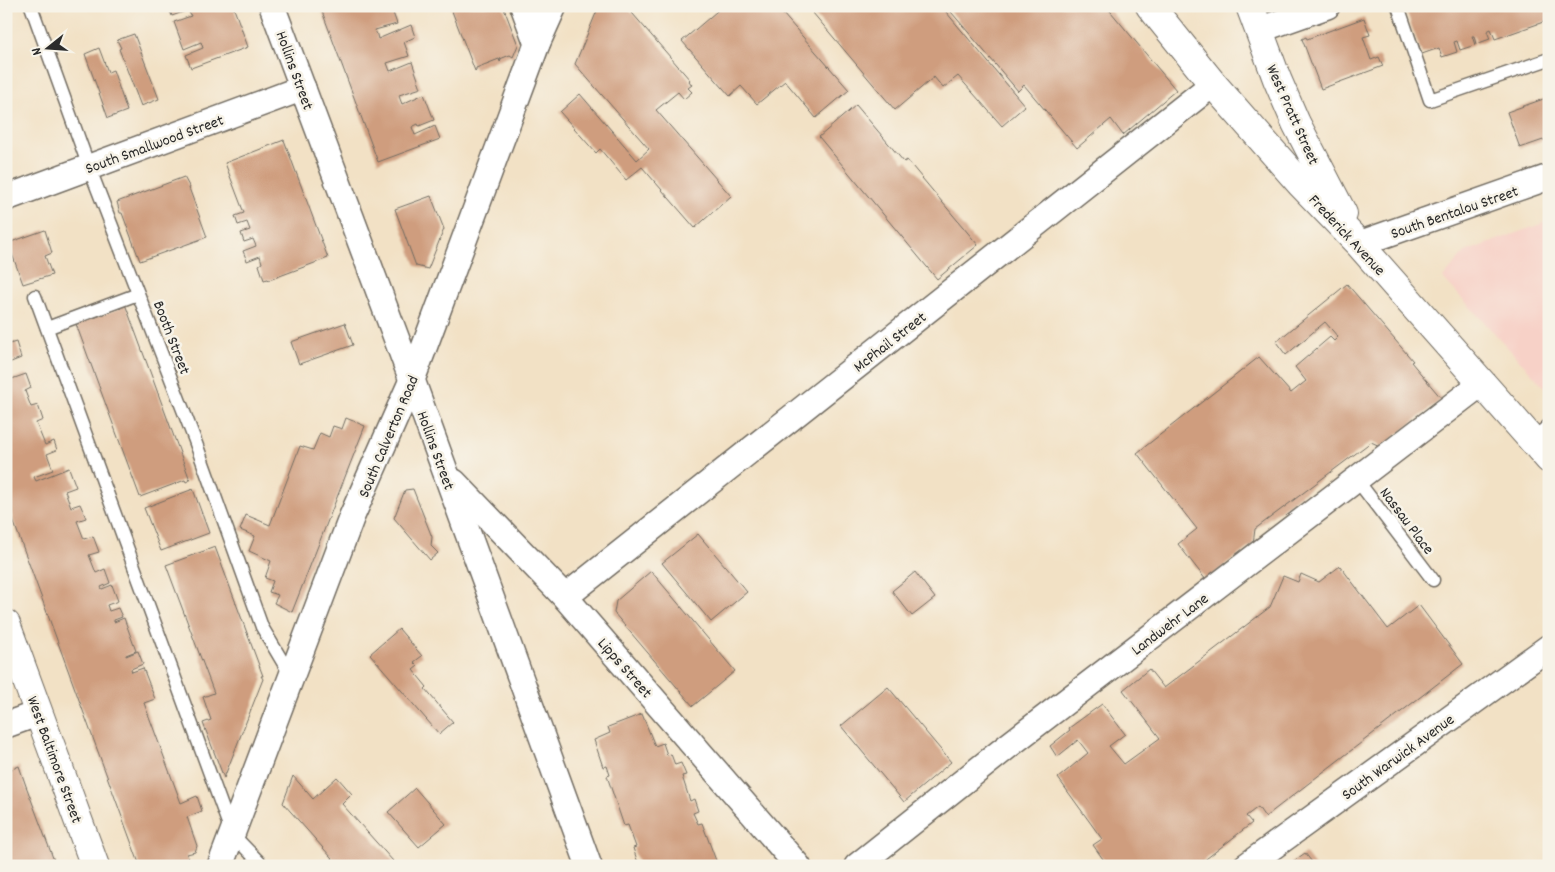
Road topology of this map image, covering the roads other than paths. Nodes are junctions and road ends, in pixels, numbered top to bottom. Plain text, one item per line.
1 (31, 6) edge
2 (272, 6) edge
3 (523, 6) edge
4 (554, 6) edge
5 (1150, 6) edge
6 (1327, 6) edge
7 (1398, 6) edge
8 (1255, 18) edge
9 (537, 44) junction
10 (1549, 59) edge
11 (1213, 84) junction
12 (302, 88) junction
13 (90, 167) junction
14 (1549, 177) edge
15 (6, 198) edge
16 (1360, 244) junction
17 (138, 294) junction
18 (35, 296) dead end
19 (47, 328) junction
20 (412, 380) junction
21 (1482, 383) junction
22 (1543, 442) edge
23 (447, 475) junction
24 (1357, 480) junction
25 (1433, 580) dead end
26 (565, 596) junction
27 (6, 624) edge
28 (1549, 647) edge
29 (292, 677) junction
30 (39, 713) junction
31 (6, 725) edge
32 (232, 834) junction
33 (95, 866) edge
34 (220, 866) edge
35 (263, 866) edge
36 (589, 866) edge
37 (798, 866) edge
38 (857, 866) edge
39 (1246, 866) edge

1 - 13 lane, Booth Street
2 - 12 street, Hollins Street
3 - 9 street
4 - 9 street, South Calverton Road
5 - 11 main road, Frederick Avenue
6 - 8 street
7 - 10 lane
8 - 16 main road, West Pratt Street
9 - 20 street, South Calverton Road
11 - 16 main road, Frederick Avenue
11 - 26 street, McPhail Street
12 - 13 street, South Smallwood Street
12 - 20 street, Hollins Street
13 - 15 street, South Smallwood Street
13 - 17 lane, Booth Street
14 - 16 street, South Bentalou Street
16 - 21 main road, Frederick Avenue
17 - 19 lane
17 - 29 lane, Booth Street
18 - 19 lane
19 - 32 lane
20 - 23 street, Hollins Street
20 - 29 street, South Calverton Road
21 - 22 main road, Frederick Avenue
21 - 24 street, Landwehr Lane
23 - 26 street, Lipps Street
23 - 36 street, Hollins Street
24 - 25 lane, Nassau Place
24 - 38 street, Landwehr Lane
26 - 37 street, Lipps Street
27 - 30 main road, West Baltimore Street
28 - 39 street, South Warwick Avenue
29 - 32 street, South Calverton Road
30 - 31 street
30 - 33 main road, West Baltimore Street
32 - 34 street, South Calverton Road
32 - 35 lane

